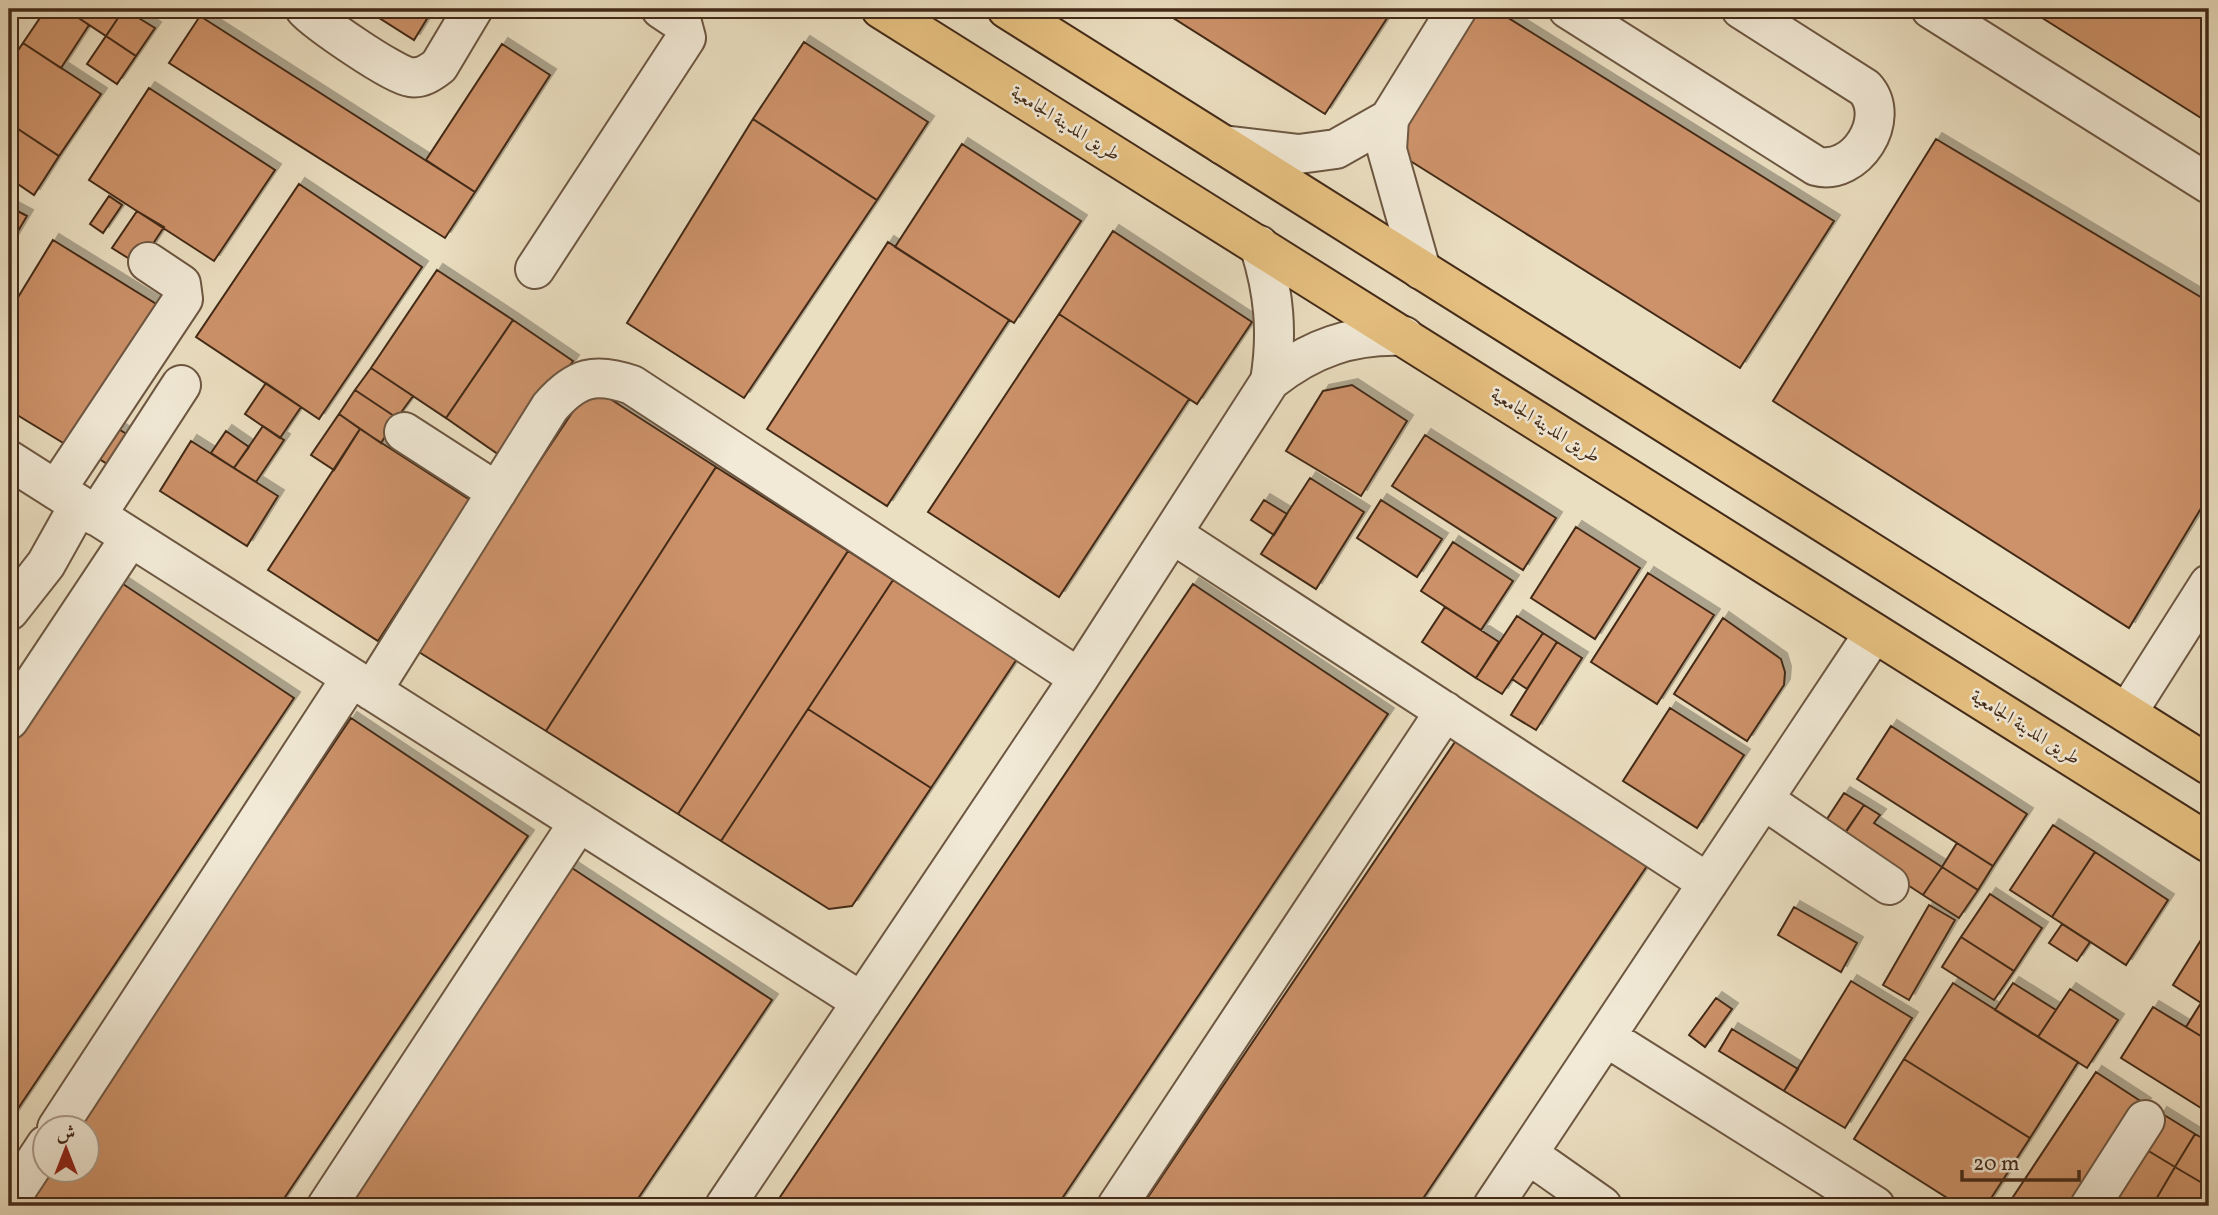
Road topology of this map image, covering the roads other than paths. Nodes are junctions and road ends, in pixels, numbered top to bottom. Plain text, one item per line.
1 (305, 9) edge
2 (473, 9) edge
3 (661, 9) edge
4 (881, 9) edge
5 (1007, 9) edge
6 (1457, 9) edge
7 (1569, 9) edge
8 (1741, 9) edge
9 (1931, 9) edge
10 (1389, 119) junction
11 (1223, 145) junction
12 (2209, 184) edge
13 (1259, 245) junction
14 (148, 262) dead end
15 (536, 269) dead end
16 (1421, 270) junction
17 (1404, 337) junction
18 (1270, 381) junction
19 (181, 385) dead end
20 (404, 432) dead end
21 (9, 460) edge
22 (497, 492) junction
23 (77, 504) junction
24 (1174, 535) junction
25 (131, 538) junction
26 (2209, 584) edge
27 (9, 611) edge
28 (1874, 633) junction
29 (1079, 678) junction
30 (362, 684) junction
31 (1445, 711) junction
32 (2127, 713) junction
33 (9, 720) edge
34 (2209, 765) edge
35 (1764, 800) junction
36 (579, 822) junction
37 (2209, 843) edge
38 (1709, 883) junction
39 (1889, 885) dead end
40 (862, 1002) junction
41 (1606, 1037) junction
42 (67, 1114) edge
43 (2145, 1120) dead end
44 (1528, 1154) junction
45 (32, 1166) edge
46 (9, 1201) edge
47 (327, 1206) edge
48 (725, 1206) edge
49 (1117, 1206) edge
50 (1493, 1206) edge
51 (1602, 1206) edge
52 (1875, 1206) edge
53 (2090, 1206) edge

1 - 2 street
3 - 15 street
4 - 13 main road, طريق المدينة الجامعية
5 - 11 main road
6 - 10 street
7 - 8 street
9 - 12 street
10 - 11 street
10 - 16 street
11 - 16 main road
13 - 17 main road, طريق المدينة الجامعية
13 - 18 street
14 - 23 street
16 - 32 main road
17 - 18 street
17 - 28 main road, طريق المدينة الجامعية
18 - 24 street
19 - 23 street
20 - 22 street
21 - 23 street
22 - 29 street
22 - 30 street
23 - 25 street
23 - 27 street
24 - 29 street
24 - 31 street
25 - 30 street
25 - 33 street
26 - 32 street
28 - 35 street
28 - 37 main road, طريق المدينة الجامعية
29 - 40 street
30 - 36 street
30 - 42 street
31 - 38 street
31 - 49 street
32 - 34 main road
35 - 38 street
35 - 39 street
36 - 40 street
36 - 47 street
38 - 41 street
40 - 48 street
41 - 44 street
41 - 52 street
43 - 53 street
44 - 50 street
44 - 51 street
45 - 46 street

